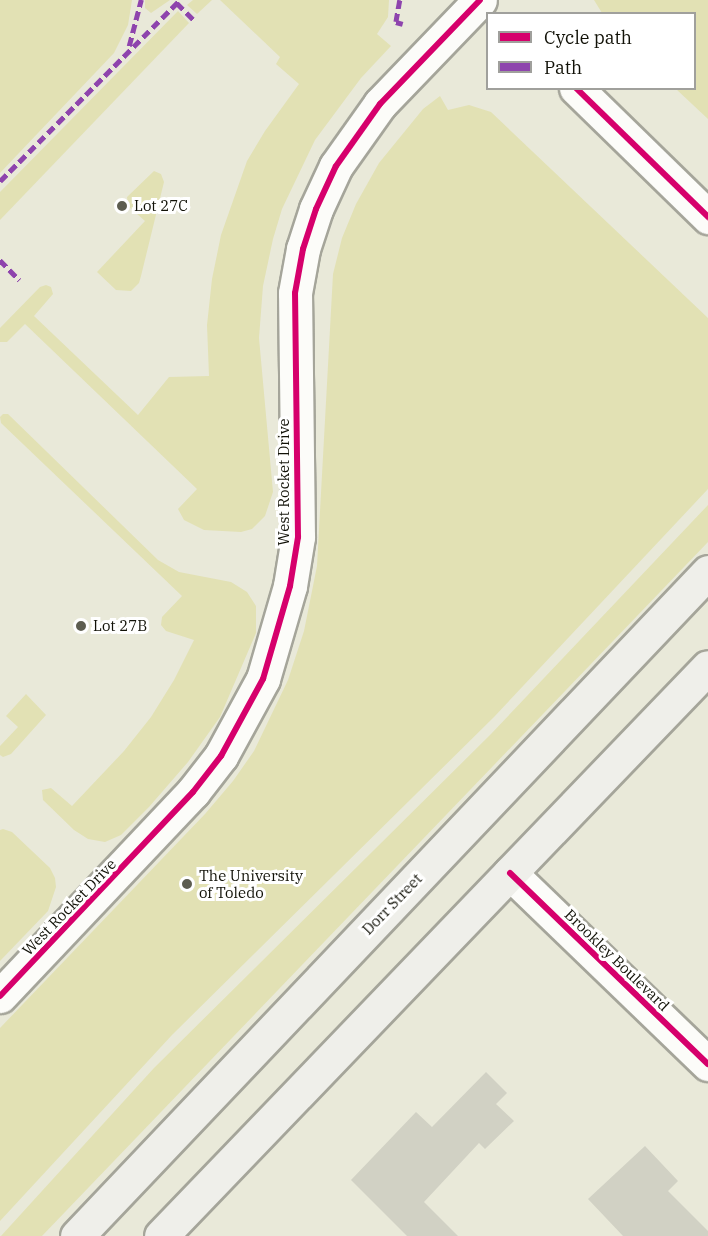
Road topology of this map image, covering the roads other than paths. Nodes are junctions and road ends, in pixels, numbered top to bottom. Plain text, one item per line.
1 (480, 0) edge
2 (485, 0) edge
3 (497, 12) edge
4 (578, 90) edge
5 (708, 217) edge
6 (708, 572) edge
7 (708, 667) edge
8 (510, 873) junction
9 (0, 996) edge
10 (708, 1064) edge
11 (124, 1187) junction
12 (77, 1236) edge
13 (86, 1236) edge
14 (161, 1236) edge

1 - 9 street, West Rocket Drive
2 - 3 street
4 - 5 street
6 - 11 main road, Dorr Street
7 - 8 main road
8 - 10 street, Brookley Boulevard
8 - 14 main road
11 - 12 main road, Dorr Street
11 - 13 main road

